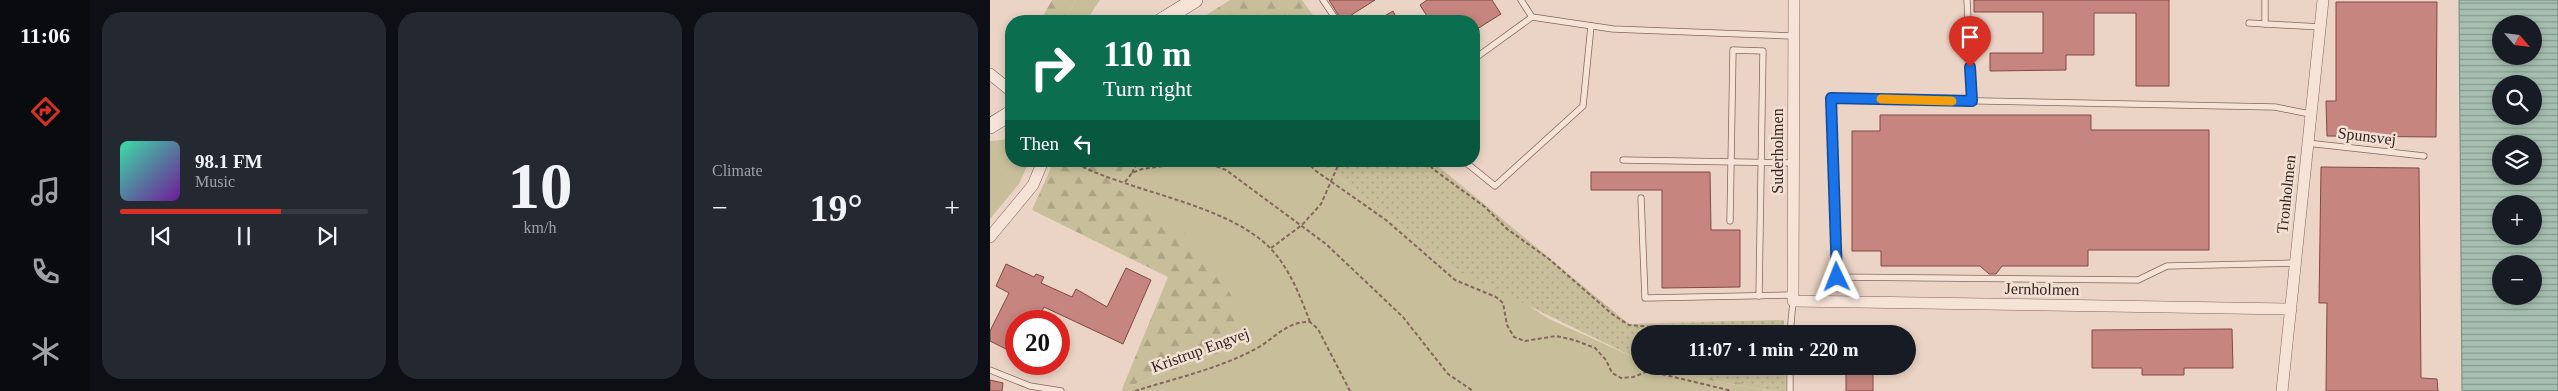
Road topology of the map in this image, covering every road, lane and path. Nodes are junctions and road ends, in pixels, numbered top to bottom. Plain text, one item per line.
1 (1195, 0) edge
2 (1323, 0) edge
3 (1521, 0) edge
4 (1794, 0) edge
5 (1967, 0) edge
6 (2265, 0) edge
7 (2323, 0) edge
8 (1170, 15) edge
9 (1333, 15) edge
10 (1532, 17) junction
11 (2249, 23) dead end
12 (2265, 24) junction
13 (1591, 26) junction
14 (2320, 28) junction
15 (1794, 36) junction
16 (1480, 55) edge
17 (990, 74) edge
18 (1005, 86) edge
19 (1972, 101) junction
20 (2310, 114) junction
21 (1005, 116) edge
22 (990, 126) edge
23 (2307, 143) junction
24 (2424, 156) dead end
25 (1623, 160) dead end
26 (1731, 162) junction
27 (1761, 162) junction
28 (1794, 163) junction
29 (1040, 167) edge
30 (1086, 167) edge
31 (1135, 167) edge
32 (1156, 167) edge
33 (1216, 167) edge
34 (1313, 167) edge
35 (1337, 167) edge
36 (1431, 167) edge
37 (1471, 167) edge
38 (1132, 173) junction
39 (1330, 181) junction
40 (1125, 182) junction
41 (1641, 198) dead end
42 (1730, 221) dead end
43 (1302, 224) junction
44 (990, 236) edge
45 (1271, 248) junction
46 (2295, 263) junction
47 (1759, 296) junction
48 (1793, 298) junction
49 (2290, 310) junction
50 (1310, 322) junction
51 (1631, 325) edge
52 (1791, 325) edge
53 (990, 370) edge
54 (1790, 375) edge
55 (1060, 391) edge
56 (1136, 391) edge
57 (1350, 391) edge
58 (1473, 391) edge
59 (1732, 391) edge
60 (1790, 391) edge
61 (2282, 391) edge

1 - 8 street
2 - 9 lane
3 - 10 lane
4 - 15 street, Suderholmen
5 - 19 lane
6 - 12 lane
7 - 14 street, Tronholmen
10 - 13 lane
10 - 16 lane
11 - 12 lane
12 - 14 lane
13 - 15 lane
13 - 37 lane
14 - 20 street, Tronholmen
15 - 28 street, Suderholmen
17 - 18 street
19 - 20 lane
19 - 46 lane
20 - 23 street, Tronholmen
21 - 22 street
23 - 24 lane, Spunsvej
23 - 46 street, Tronholmen
25 - 26 lane
26 - 27 lane
26 - 27 lane
26 - 42 lane
27 - 28 lane
27 - 47 lane
28 - 48 street, Suderholmen
29 - 44 street
30 - 40 path
31 - 38 path
32 - 38 path
33 - 43 path
34 - 39 path
35 - 39 path
36 - 51 path
38 - 40 path
39 - 43 path
39 - 59 path
40 - 45 path
41 - 47 lane
43 - 45 path
43 - 58 path
45 - 50 path
46 - 49 street, Tronholmen
47 - 48 lane
48 - 49 street, Jernholmen
48 - 52 lane
49 - 61 street, Tronholmen
50 - 56 path, Kristrup Engvej
50 - 57 path
53 - 55 lane
54 - 60 lane

